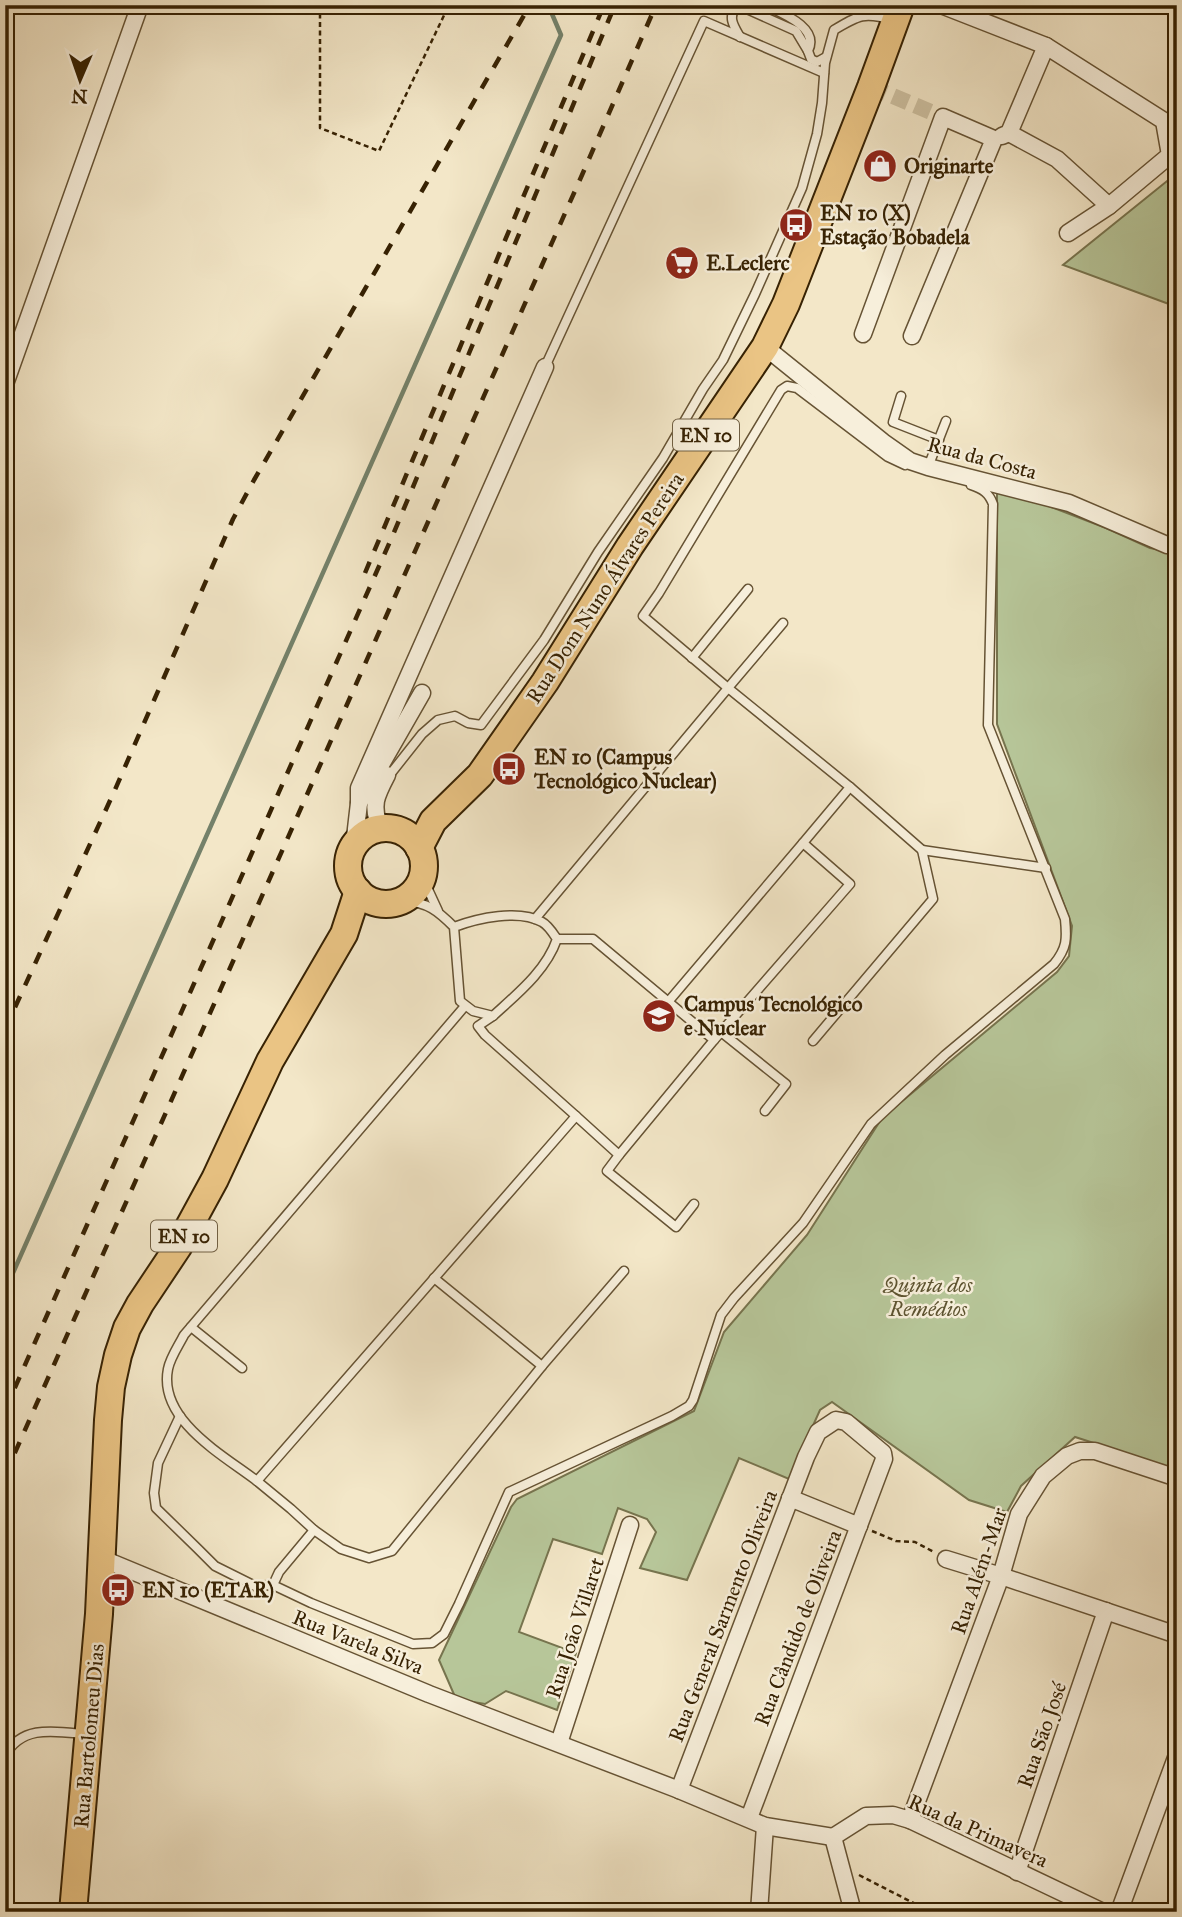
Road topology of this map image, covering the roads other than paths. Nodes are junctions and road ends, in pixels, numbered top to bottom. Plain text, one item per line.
1 (140, 5) edge
2 (737, 5) edge
3 (765, 5) edge
4 (941, 5) edge
5 (899, 9) edge
6 (740, 37) junction
7 (1046, 46) junction
8 (808, 51) junction
9 (826, 57) junction
10 (824, 73) junction
11 (1002, 136) junction
12 (1109, 206) junction
13 (1068, 233) dead end
14 (863, 334) dead end
15 (912, 336) dead end
16 (765, 346) junction
17 (545, 367) joint
18 (5, 384) edge
19 (901, 396) dead end
20 (946, 421) dead end
21 (939, 440) junction
22 (929, 467) junction
23 (1177, 546) edge
24 (748, 589) dead end
25 (783, 623) dead end
26 (692, 657) junction
27 (728, 688) junction
28 (850, 787) junction
29 (380, 788) junction
30 (359, 803) junction
31 (407, 843) junction
32 (803, 843) junction
33 (354, 846) junction
34 (922, 850) junction
35 (1046, 868) junction
36 (358, 891) junction
37 (393, 902) junction
38 (438, 911) junction
39 (535, 919) junction
40 (454, 927) junction
41 (344, 933) junction
42 (557, 939) junction
43 (668, 1002) junction
44 (466, 1006) junction
45 (493, 1016) junction
46 (720, 1032) junction
47 (714, 1040) junction
48 (813, 1041) dead end
49 (765, 1111) dead end
50 (576, 1116) junction
51 (619, 1155) junction
52 (694, 1204) dead end
53 (624, 1271) dead end
54 (434, 1278) junction
55 (191, 1327) junction
56 (542, 1366) junction
57 (242, 1368) dead end
58 (180, 1416) junction
59 (883, 1453) joint
60 (1177, 1479) edge
61 (257, 1481) junction
62 (790, 1498) junction
63 (630, 1525) dead end
64 (859, 1526) junction
65 (314, 1530) junction
66 (103, 1559) junction
67 (946, 1559) road end
68 (1001, 1576) junction
69 (272, 1585) junction
70 (1106, 1611) junction
71 (1177, 1635) edge
72 (90, 1734) junction
73 (559, 1743) junction
74 (1177, 1755) edge
75 (5, 1756) edge
76 (679, 1790) junction
77 (748, 1818) junction
78 (910, 1820) junction
79 (765, 1826) junction
80 (833, 1837) junction
81 (1017, 1872) junction
82 (73, 1912) edge
83 (759, 1912) edge
84 (853, 1912) edge
85 (1103, 1912) edge
86 (1119, 1912) edge

1 - 18 street
2 - 6 lane
2 - 8 lane
3 - 8 lane
4 - 7 street
5 - 9 lane
5 - 16 main road, Rua Dom Nuno Álvares Pereira / EN 10
6 - 10 lane
6 - 17 lane
7 - 11 street
7 - 12 street
8 - 9 lane
9 - 10 lane
10 - 29 lane
11 - 12 street
11 - 14 street
11 - 15 street
12 - 13 street
16 - 22 street, Rua da Costa
16 - 31 main road, Rua Dom Nuno Álvares Pereira / EN 10
17 - 30 street
19 - 21 lane
20 - 21 lane
21 - 22 lane
22 - 23 street, Rua da Costa
24 - 26 lane
25 - 27 lane
26 - 27 lane
26 - 35 lane
27 - 28 lane
27 - 39 lane
28 - 32 lane
28 - 34 lane
29 - 30 street
29 - 31 street
30 - 33 street
31 - 33 main road, EN 10
31 - 37 main road, EN 10
31 - 38 lane
32 - 43 lane
32 - 46 lane
33 - 36 main road
34 - 35 lane
34 - 48 lane
35 - 69 lane
36 - 37 main road
36 - 41 main road, EN 10
37 - 38 lane
37 - 41 main road, EN 10
38 - 40 lane
39 - 40 lane
39 - 42 lane
40 - 44 lane
41 - 66 main road, EN 10
42 - 43 lane
42 - 45 lane
43 - 47 lane
44 - 45 lane
44 - 55 lane
45 - 50 lane
46 - 47 lane
46 - 49 lane
47 - 51 lane
50 - 51 lane
50 - 54 lane
51 - 52 lane
53 - 56 lane
54 - 56 lane
54 - 61 lane
55 - 57 lane
55 - 58 lane
56 - 65 lane
58 - 61 lane
58 - 69 lane
59 - 62 street, Rua General Sarmento Oliveira
59 - 64 street, Rua Cândido de Oliveira
60 - 68 street, Rua Além-Mar
61 - 65 lane
62 - 64 street
62 - 76 street, Rua General Sarmento Oliveira
63 - 73 street, Rua João Villaret
64 - 77 street, Rua Cândido de Oliveira
65 - 69 lane
66 - 72 main road, Rua Bartolomeu Dias / EN 10
66 - 73 street, Rua Varela Silva
67 - 68 street
68 - 70 street
68 - 78 street, Rua Além-Mar
70 - 71 street
70 - 81 street, Rua São José
72 - 75 lane
72 - 82 main road, Rua Bartolomeu Dias / EN 10
73 - 76 street
74 - 86 street
76 - 77 street
77 - 79 street
78 - 80 street, Rua da Primavera
78 - 81 street, Rua da Primavera
79 - 80 street
79 - 83 street
80 - 84 street
81 - 85 street, Rua da Primavera

